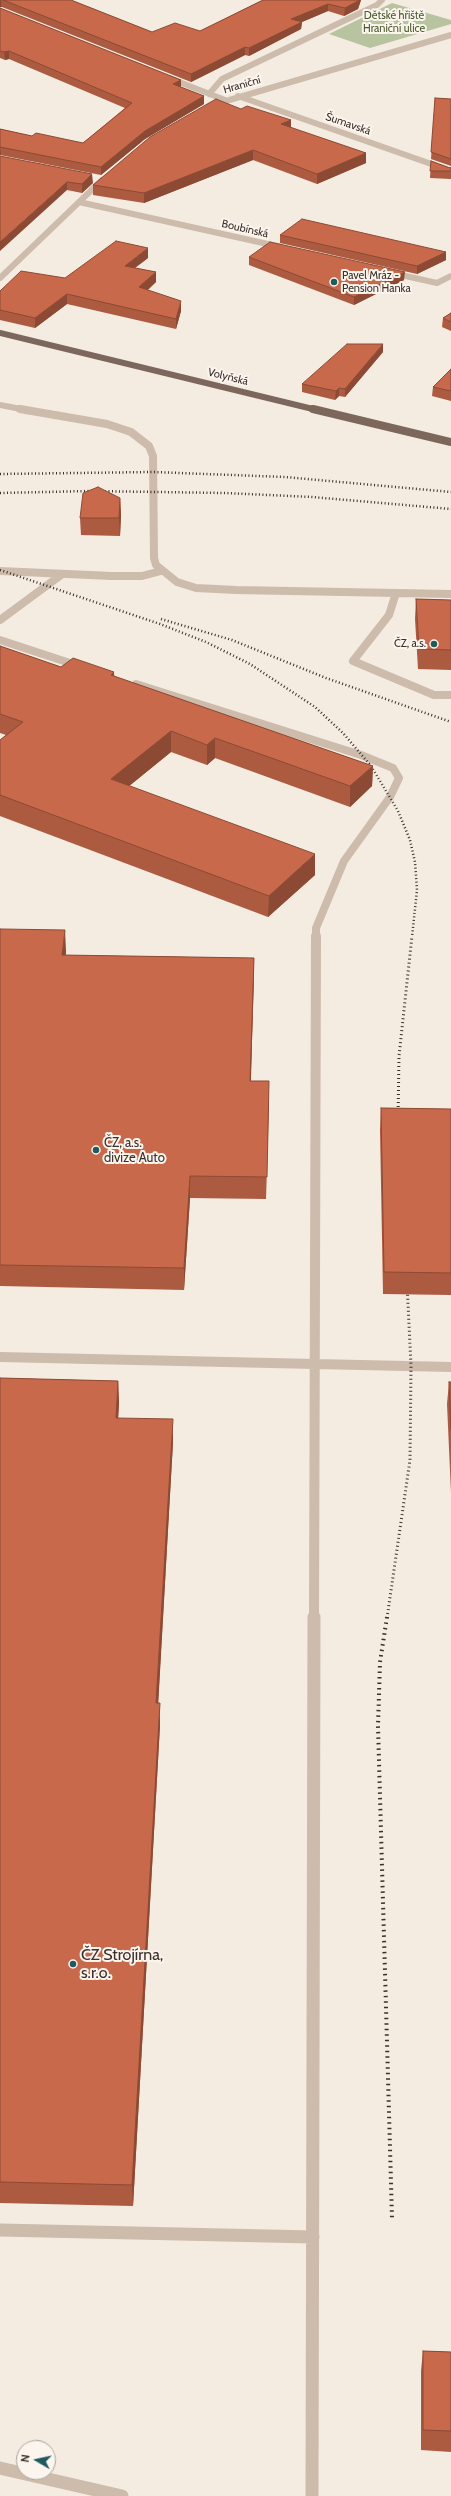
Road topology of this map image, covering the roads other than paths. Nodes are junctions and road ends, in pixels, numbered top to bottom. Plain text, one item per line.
1 (382, 0) edge
2 (451, 35) edge
3 (166, 76) edge
4 (209, 94) junction
5 (238, 96) junction
6 (225, 100) junction
7 (204, 110) edge
8 (451, 171) edge
9 (108, 176) edge
10 (80, 202) junction
11 (290, 250) edge
12 (383, 271) edge
13 (451, 276) edge
14 (0, 278) edge
15 (0, 333) edge
16 (0, 405) edge
17 (451, 442) edge
18 (0, 571) edge
19 (161, 571) junction
20 (61, 575) junction
21 (396, 593) junction
22 (451, 594) edge
23 (0, 620) edge
24 (0, 640) edge
25 (88, 669) edge
26 (126, 681) edge
27 (451, 695) edge
28 (0, 1357) edge
29 (315, 1364) junction
30 (451, 1367) edge
31 (0, 2230) edge
32 (313, 2237) junction
33 (0, 2468) edge
34 (122, 2496) edge
35 (312, 2496) edge

1 - 4 street, Hraniční
2 - 5 street, Hraniční
3 - 4 street
4 - 6 street
5 - 6 street, Hraniční
5 - 8 street, Šumavská
6 - 7 street, Hraniční
9 - 10 street
10 - 11 street, Boubínská
10 - 14 street
12 - 13 street
15 - 17 main road, Volyňská
16 - 19 street
18 - 20 street
19 - 20 street
19 - 21 street
20 - 23 street
21 - 22 street
21 - 27 street
24 - 25 street
26 - 29 street
28 - 29 street
29 - 30 street
29 - 32 street
31 - 32 street
32 - 35 street
33 - 34 street

